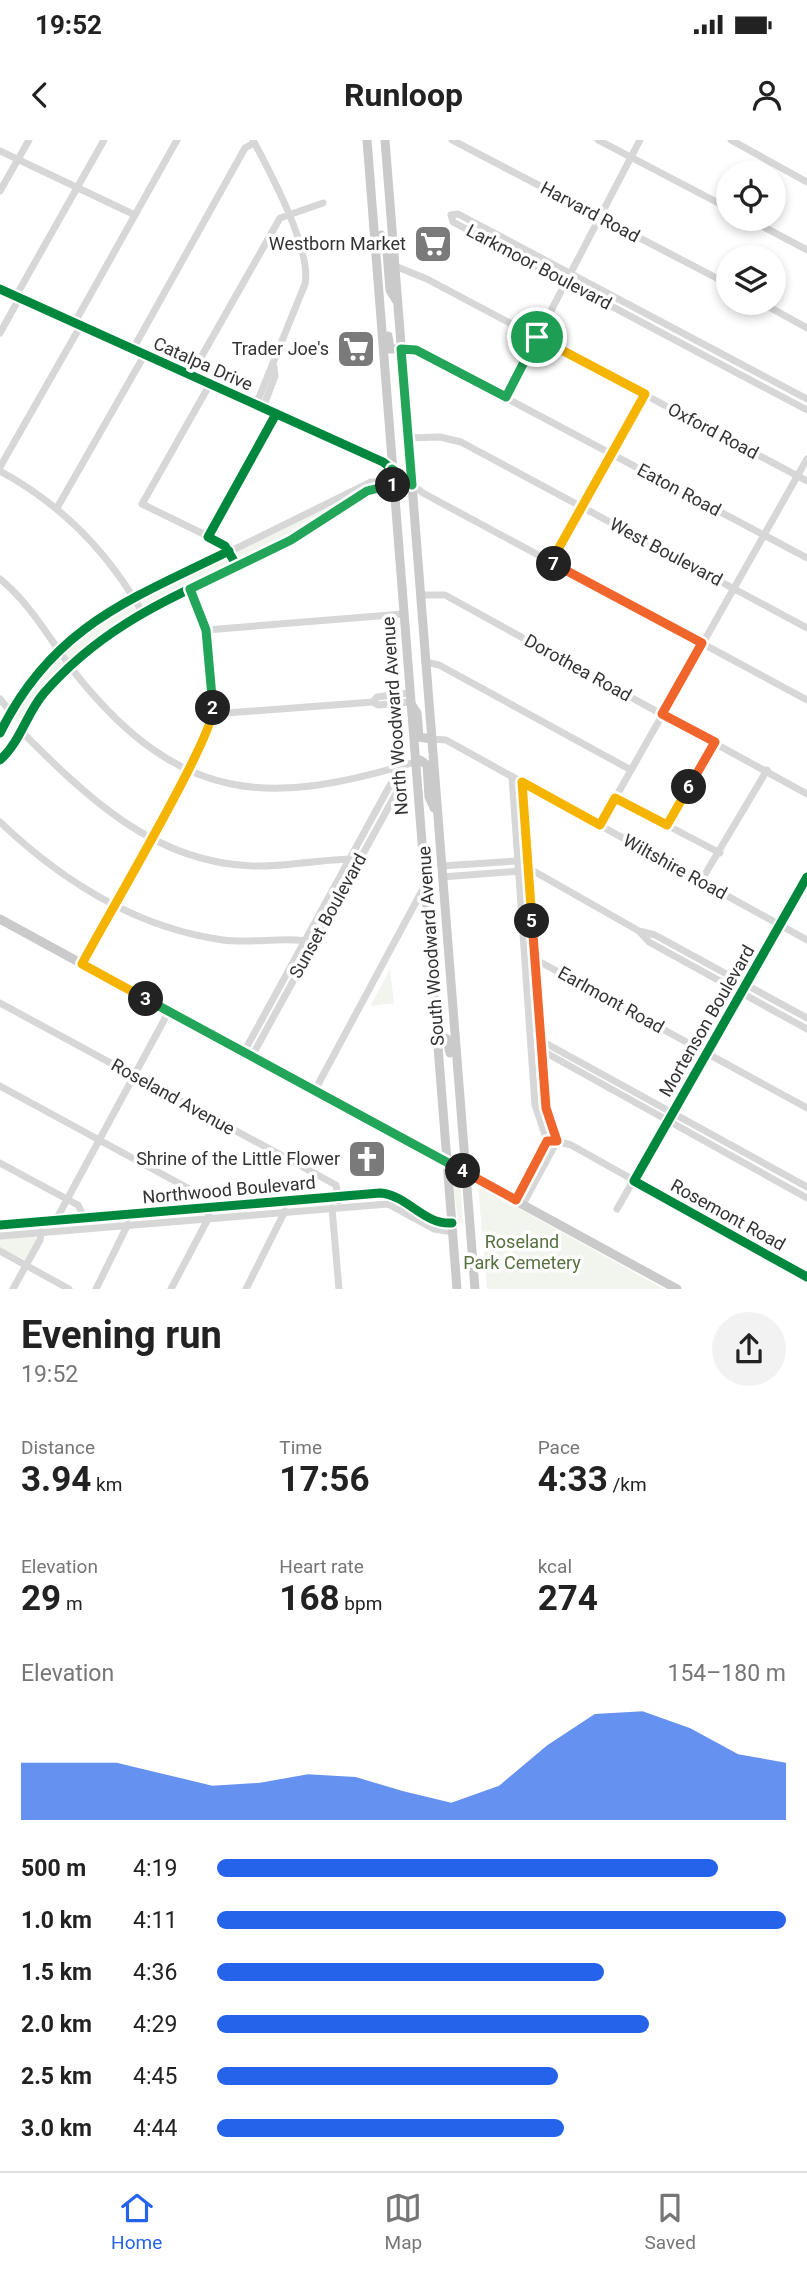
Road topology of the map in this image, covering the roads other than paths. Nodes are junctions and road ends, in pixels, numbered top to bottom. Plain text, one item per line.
1 (29, 140) edge
2 (104, 140) edge
3 (177, 140) edge
4 (367, 140) edge
5 (379, 140) edge
6 (385, 140) edge
7 (452, 140) edge
8 (598, 140) edge
9 (640, 140) edge
10 (731, 140) edge
11 (254, 141) edge
12 (0, 150) edge
13 (631, 157) junction
14 (18, 159) junction
15 (807, 182) edge
16 (78, 186) junction
17 (0, 191) edge
18 (389, 201) junction
19 (716, 202) edge
20 (323, 203) dead end
21 (135, 215) junction
22 (288, 216) junction
23 (600, 217) junction
24 (771, 231) edge
25 (374, 239) junction
26 (807, 250) edge
27 (395, 266) junction
28 (568, 277) junction
29 (716, 278) edge
30 (377, 280) junction
31 (0, 289) edge
32 (18, 297) junction
33 (397, 302) junction
34 (784, 315) edge
35 (78, 324) junction
36 (807, 328) edge
37 (0, 333) edge
38 (537, 337) junction
39 (695, 338) junction
40 (691, 347) junction
41 (133, 349) junction
42 (401, 349) junction
43 (145, 354) junction
44 (385, 373) junction
45 (191, 375) junction
46 (210, 384) junction
47 (645, 394) junction
48 (506, 397) junction
49 (807, 399) edge
50 (260, 406) junction
51 (807, 410) edge
52 (276, 414) junction
53 (408, 438) junction
54 (612, 454) junction
55 (807, 459) edge
56 (0, 469) edge
57 (392, 469) junction
58 (797, 476) junction
59 (393, 481) junction
60 (807, 481) edge
61 (412, 485) junction
62 (394, 492) junction
63 (331, 501) junction
64 (582, 507) junction
65 (57, 508) junction
66 (337, 510) junction
67 (397, 525) junction
68 (764, 535) junction
69 (208, 537) junction
70 (229, 551) junction
71 (807, 558) edge
72 (551, 562) junction
73 (237, 566) junction
74 (0, 579) edge
75 (190, 589) junction
76 (734, 589) junction
77 (420, 595) junction
78 (134, 598) junction
79 (142, 612) junction
80 (403, 614) junction
81 (807, 628) edge
82 (206, 630) junction
83 (702, 643) junction
84 (59, 650) junction
85 (425, 662) junction
86 (71, 666) junction
87 (410, 698) junction
88 (0, 699) edge
89 (807, 700) edge
90 (213, 714) junction
91 (662, 714) junction
92 (9, 715) junction
93 (22, 730) junction
94 (0, 733) edge
95 (431, 739) junction
96 (715, 742) junction
97 (0, 760) edge
98 (415, 762) junction
99 (631, 769) junction
100 (187, 770) junction
101 (767, 770) junction
102 (395, 772) junction
103 (512, 777) junction
104 (522, 782) junction
105 (807, 794) edge
106 (615, 798) junction
107 (437, 817) junction
108 (0, 822) edge
109 (600, 825) junction
110 (667, 825) junction
111 (150, 837) junction
112 (720, 853) junction
113 (351, 858) junction
114 (360, 859) junction
115 (516, 861) junction
116 (441, 866) junction
117 (528, 870) junction
118 (517, 871) junction
119 (442, 877) junction
120 (807, 877) edge
121 (701, 881) junction
122 (424, 887) junction
123 (114, 905) junction
124 (411, 914) junction
125 (426, 918) junction
126 (0, 919) edge
127 (780, 925) junction
128 (639, 931) junction
129 (807, 940) edge
130 (309, 942) junction
131 (524, 957) junction
132 (534, 957) junction
133 (82, 964) junction
134 (432, 971) junction
135 (746, 985) junction
136 (741, 993) junction
137 (0, 1003) edge
138 (169, 1011) junction
139 (453, 1016) junction
140 (807, 1018) edge
141 (807, 1029) edge
142 (530, 1036) junction
143 (436, 1041) junction
144 (541, 1041) junction
145 (530, 1045) junction
146 (541, 1050) junction
147 (707, 1053) junction
148 (248, 1054) junction
149 (134, 1076) junction
150 (0, 1086) edge
151 (314, 1090) junction
152 (807, 1108) edge
153 (673, 1113) junction
154 (668, 1121) junction
155 (462, 1130) junction
156 (99, 1139) junction
157 (547, 1141) junction
158 (557, 1141) junction
159 (446, 1161) junction
160 (0, 1163) edge
161 (465, 1172) junction
162 (772, 1173) junction
163 (634, 1181) junction
164 (807, 1187) edge
165 (339, 1197) junction
166 (807, 1198) edge
167 (67, 1199) junction
168 (291, 1200) junction
169 (519, 1202) junction
170 (210, 1208) junction
171 (335, 1208) junction
172 (617, 1209) dead end
173 (288, 1211) junction
174 (134, 1213) junction
175 (84, 1217) junction
176 (209, 1217) junction
177 (54, 1220) junction
178 (131, 1224) junction
179 (0, 1225) edge
180 (452, 1227) junction
181 (52, 1231) junction
182 (41, 1232) junction
183 (470, 1232) junction
184 (0, 1236) edge
185 (0, 1251) edge
186 (26, 1266) junction
187 (807, 1277) edge
188 (336, 1287) edge
189 (13, 1289) edge
190 (69, 1289) edge
191 (96, 1289) edge
192 (171, 1289) edge
193 (246, 1289) edge
194 (460, 1289) edge
195 (475, 1289) edge
196 (677, 1289) edge

1 - 14 street
2 - 16 street
3 - 21 street
4 - 18 main road
4 - 25 main road, North Woodward Avenue
5 - 18 main road
6 - 18 main road, South Woodward Avenue
7 - 23 street, Harvard Road
8 - 13 street
9 - 13 street
10 - 15 street
11 - 22 street
11 - 41 street
12 - 14 street
13 - 19 street
13 - 23 street
14 - 16 street
14 - 17 street
16 - 21 street
16 - 32 street
18 - 27 main road, South Woodward Avenue
20 - 22 street
21 - 35 street
22 - 45 street
22 - 50 street
23 - 28 street
23 - 29 street, Harvard Road
24 - 26 street
25 - 30 main road, North Woodward Avenue
25 - 33 main road
27 - 33 main road, South Woodward Avenue
27 - 38 street, Oxford Road
28 - 28 street, Larkmoor Boulevard
28 - 38 street
28 - 39 street, Larkmoor Boulevard
28 - 40 street, Larkmoor Boulevard
30 - 42 main road
30 - 44 main road, North Woodward Avenue
31 - 32 street, Catalpa Drive
32 - 35 street, Catalpa Drive
32 - 37 street
33 - 42 main road, South Woodward Avenue
34 - 36 street
35 - 41 street, Catalpa Drive
35 - 56 street
38 - 47 street, Oxford Road
38 - 48 street
39 - 40 street
39 - 49 street, Larkmoor Boulevard
40 - 51 street, Larkmoor Boulevard
41 - 43 street, Catalpa Drive
42 - 48 street, Eaton Road
42 - 53 main road, South Woodward Avenue
43 - 45 street, Catalpa Drive
43 - 65 street
44 - 53 main road
44 - 57 main road, North Woodward Avenue
45 - 46 street, Catalpa Drive
46 - 50 street, Catalpa Drive
46 - 69 street
47 - 54 street
47 - 58 street, Oxford Road
48 - 54 street, Eaton Road
50 - 52 street, Catalpa Drive
52 - 57 street, Catalpa Drive
52 - 69 street
53 - 61 main road, South Woodward Avenue
53 - 64 street, West Boulevard
54 - 64 street
54 - 68 street, Eaton Road
55 - 58 street
56 - 65 street
57 - 59 main road, North Woodward Avenue
57 - 61 street, Catalpa Drive
58 - 60 street, Oxford Road
58 - 68 street
59 - 62 main road, North Woodward Avenue
59 - 63 street
61 - 72 street, Catalpa Drive
61 - 77 main road, South Woodward Avenue
62 - 66 street
62 - 67 main road, North Woodward Avenue
63 - 66 street
63 - 70 street
64 - 72 street
64 - 76 street, West Boulevard
65 - 78 street
66 - 73 street
67 - 77 main road
67 - 80 main road, North Woodward Avenue
68 - 71 street, Eaton Road
68 - 76 street
69 - 70 street
70 - 73 street
70 - 78 street
72 - 83 street, Catalpa Drive
73 - 75 street
74 - 84 street
75 - 79 street
75 - 82 street
76 - 81 street, West Boulevard
76 - 83 street
77 - 85 main road, South Woodward Avenue
77 - 91 street, Dorothea Road
78 - 79 street
78 - 84 street
79 - 86 street
80 - 82 street
80 - 85 main road
80 - 87 main road, North Woodward Avenue
82 - 90 street
83 - 89 street, Catalpa Drive
83 - 91 street
84 - 86 street
84 - 92 street
85 - 95 main road, South Woodward Avenue
85 - 99 street
86 - 93 street
86 - 100 street
87 - 90 street
87 - 95 main road
87 - 98 main road, North Woodward Avenue
88 - 92 street
90 - 100 street
91 - 96 street, Dorothea Road
91 - 99 street
92 - 93 street
92 - 94 street
93 - 97 street
93 - 111 street
95 - 103 street, Wiltshire Road
95 - 107 main road, South Woodward Avenue
96 - 101 street, Dorothea Road
96 - 110 street
98 - 102 street
98 - 107 main road
98 - 122 main road, North Woodward Avenue
99 - 106 street
100 - 102 street
100 - 111 street
101 - 105 street, Dorothea Road
101 - 112 street
102 - 113 street, Sunset Boulevard
102 - 114 street, Sunset Boulevard
103 - 104 street, Wiltshire Road
103 - 115 street
104 - 109 street, Wiltshire Road
104 - 117 street
106 - 109 street
106 - 110 street
107 - 116 main road, South Woodward Avenue
108 - 123 street
109 - 121 street, Wiltshire Road
110 - 112 street
111 - 113 street
111 - 123 street
112 - 121 street
113 - 114 street
113 - 130 street, Sunset Boulevard
114 - 130 street, Sunset Boulevard
115 - 116 street
115 - 117 street
115 - 118 street
116 - 119 main road, South Woodward Avenue
117 - 118 street
117 - 128 street
117 - 132 street
118 - 119 street
118 - 131 street
119 - 139 main road, South Woodward Avenue
120 - 127 street, Mortenson Boulevard
121 - 127 street, Wiltshire Road
122 - 124 street
122 - 125 main road, North Woodward Avenue
123 - 130 street
123 - 133 street
124 - 125 street
124 - 151 street
125 - 134 main road, North Woodward Avenue
126 - 133 main road
127 - 129 street, Wiltshire Road
127 - 135 street, Mortenson Boulevard
128 - 135 street
128 - 136 street
130 - 148 street, Sunset Boulevard
131 - 132 street, Earlmont Road
131 - 142 street
132 - 144 street
132 - 147 street, Earlmont Road
133 - 138 main road
134 - 139 main road
134 - 143 main road, North Woodward Avenue
135 - 136 street, Mortenson Boulevard
135 - 140 street
136 - 141 street
136 - 147 street, Mortenson Boulevard
137 - 149 street, Roseland Avenue
138 - 148 main road
138 - 149 street
139 - 155 main road, South Woodward Avenue
142 - 144 street
142 - 145 street
143 - 155 main road
143 - 159 main road, North Woodward Avenue
144 - 146 street
144 - 153 street
145 - 146 street
145 - 157 street
146 - 154 street
146 - 158 street
147 - 152 street, Earlmont Road
147 - 153 street, Mortenson Boulevard
148 - 151 main road
149 - 156 street
149 - 165 street, Roseland Avenue
150 - 156 street
151 - 159 main road
153 - 154 street, Mortenson Boulevard
153 - 162 street
154 - 162 street
154 - 163 street, Mortenson Boulevard
155 - 161 main road, South Woodward Avenue
156 - 167 street
156 - 170 street
157 - 158 street, Rosemont Road
157 - 169 street
158 - 163 street, Rosemont Road
158 - 169 street
159 - 161 main road
159 - 180 main road, North Woodward Avenue
160 - 167 street
161 - 169 main road
161 - 183 main road, South Woodward Avenue
162 - 164 street
162 - 166 street
163 - 172 street, Mortenson Boulevard
163 - 187 street, Rosemont Road
165 - 168 street, Northwood Boulevard
165 - 171 street
165 - 180 street, Northwood Boulevard
167 - 175 street
167 - 177 street
168 - 170 street, Northwood Boulevard
168 - 173 street
169 - 196 main road
170 - 174 street, Northwood Boulevard
170 - 176 street
171 - 173 street, Northwood Boulevard
171 - 180 street, Northwood Boulevard
171 - 188 street
173 - 176 street, Northwood Boulevard
173 - 193 street
174 - 175 street, Northwood Boulevard
174 - 178 street
175 - 177 street, Northwood Boulevard
176 - 178 street, Northwood Boulevard
176 - 192 street
177 - 179 street, Northwood Boulevard
177 - 181 street
178 - 181 street, Northwood Boulevard
178 - 191 street
180 - 183 main road
180 - 194 main road, North Woodward Avenue
181 - 182 street, Northwood Boulevard
182 - 184 street, Northwood Boulevard
182 - 186 street
183 - 195 main road, South Woodward Avenue
185 - 186 street
186 - 189 street
186 - 190 street

